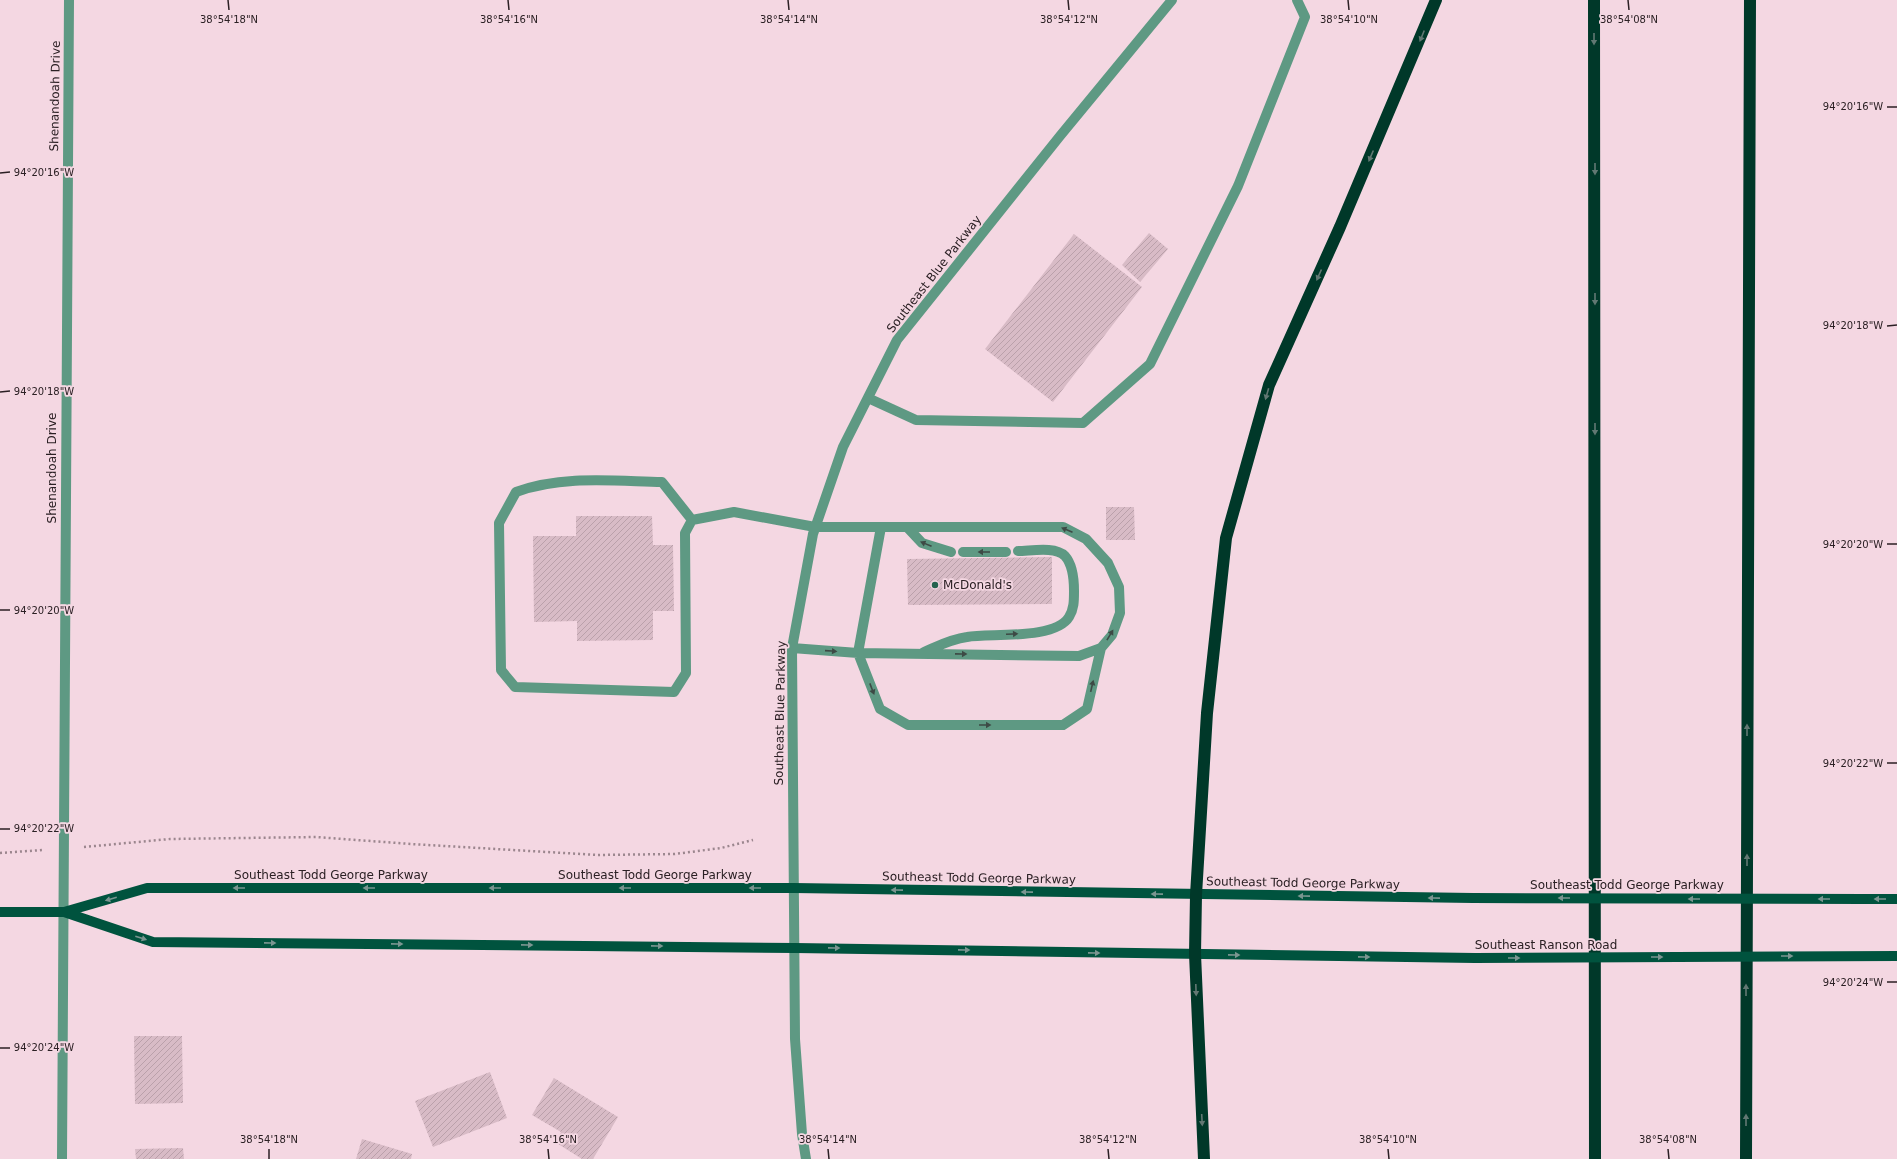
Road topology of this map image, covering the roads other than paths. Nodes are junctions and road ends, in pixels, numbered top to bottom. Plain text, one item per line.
1 (69, 0) edge
2 (1172, 0) edge
3 (1297, 0) edge
4 (1436, 0) edge
5 (1594, 0) edge
6 (1750, 0) edge
7 (868, 398) junction
8 (692, 520) junction
9 (815, 527) junction
10 (881, 527) junction
11 (908, 527) junction
12 (1018, 551) dead end
13 (951, 552) dead end
14 (963, 552) dead end
15 (1006, 552) dead end
16 (792, 648) junction
17 (1101, 648) junction
18 (858, 653) junction
19 (920, 654) junction
20 (794, 888) junction
21 (1196, 895) junction
22 (1897, 899) edge
23 (0, 912) edge
24 (64, 912) junction
25 (795, 948) junction
26 (1194, 954) junction
27 (1897, 956) edge
28 (62, 1159) edge
29 (806, 1159) edge
30 (1204, 1159) edge
31 (1595, 1159) edge
32 (1746, 1159) edge

1 - 24 street, Shenandoah Drive
2 - 7 street, Southeast Blue Parkway
3 - 7 street
4 -> 21 highway
5 -> 31 highway
32 -> 6 highway
7 - 9 street, Southeast Blue Parkway
8 - 8 street
8 - 9 street
9 - 10 street
9 - 16 street, Southeast Blue Parkway
10 - 11 street
10 - 18 street
13 -> 11 street
17 -> 11 street
19 -> 12 street
15 -> 14 street
16 -> 18 street
16 - 20 street, Southeast Blue Parkway
18 -> 17 street
19 -> 17 street
18 - 19 street
21 -> 20 main road, Southeast Todd George Parkway
20 -> 24 main road, Southeast Todd George Parkway
20 - 25 street, Southeast Blue Parkway
22 -> 21 main road, Southeast Todd George Parkway, bridge
21 - 26 highway
23 - 24 main road, Southeast Todd George Parkway
24 -> 25 main road, Southeast Todd George Parkway
24 - 28 street, Shenandoah Drive
25 -> 26 main road, Southeast Todd George Parkway
25 - 29 street, Southeast Blue Parkway
26 -> 27 main road, Southeast Ranson Road, bridge
26 -> 30 highway

